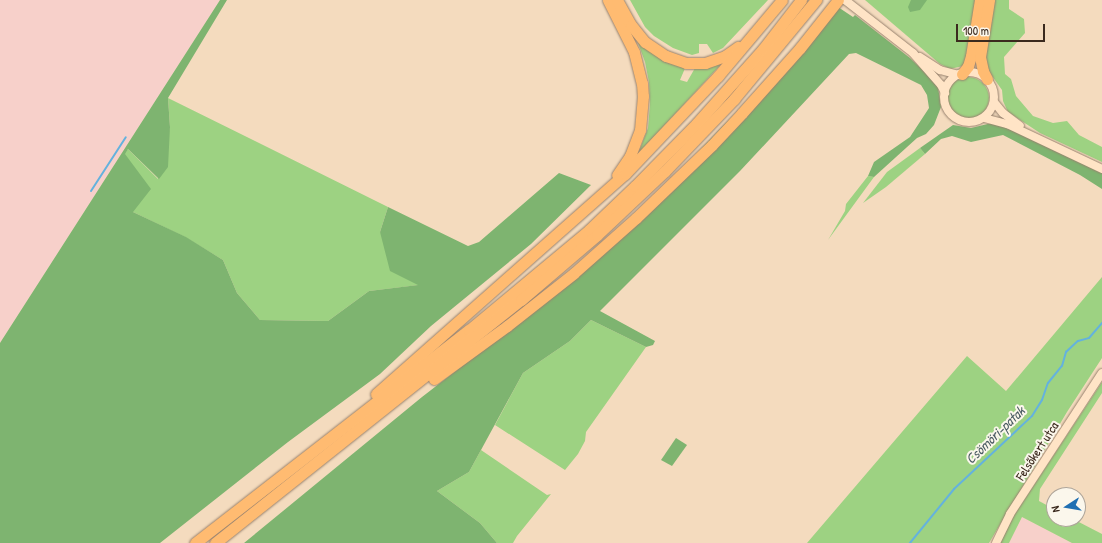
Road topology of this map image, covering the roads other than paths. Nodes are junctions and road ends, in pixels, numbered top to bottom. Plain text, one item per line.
1 (608, 0) edge
2 (618, 0) edge
3 (782, 0) edge
4 (801, 0) edge
5 (816, 0) edge
6 (838, 0) edge
7 (845, 0) edge
8 (980, 0) edge
9 (989, 0) edge
10 (752, 36) junction
11 (913, 53) junction
12 (960, 74) junction
13 (987, 79) junction
14 (945, 93) junction
15 (994, 102) junction
16 (984, 118) junction
17 (1034, 136) junction
18 (1102, 169) edge
19 (602, 195) junction
20 (1102, 373) edge
21 (379, 413) junction
22 (343, 429) junction
23 (195, 543) edge
24 (215, 543) edge
25 (996, 543) edge

1 - 19 highway
2 - 10 highway
3 - 10 highway
4 - 22 highway
5 - 21 highway
6 - 21 highway
7 - 11 main road
8 - 12 highway
9 - 13 highway
10 - 19 highway
11 - 12 main road
11 - 14 main road
12 - 13 main road
12 - 14 main road
13 - 15 main road
14 - 16 main road
15 - 16 main road
15 - 17 main road
16 - 17 main road
17 - 18 main road
19 - 22 highway
20 - 25 main road, Felsőkert utca
21 - 24 highway
22 - 23 highway

